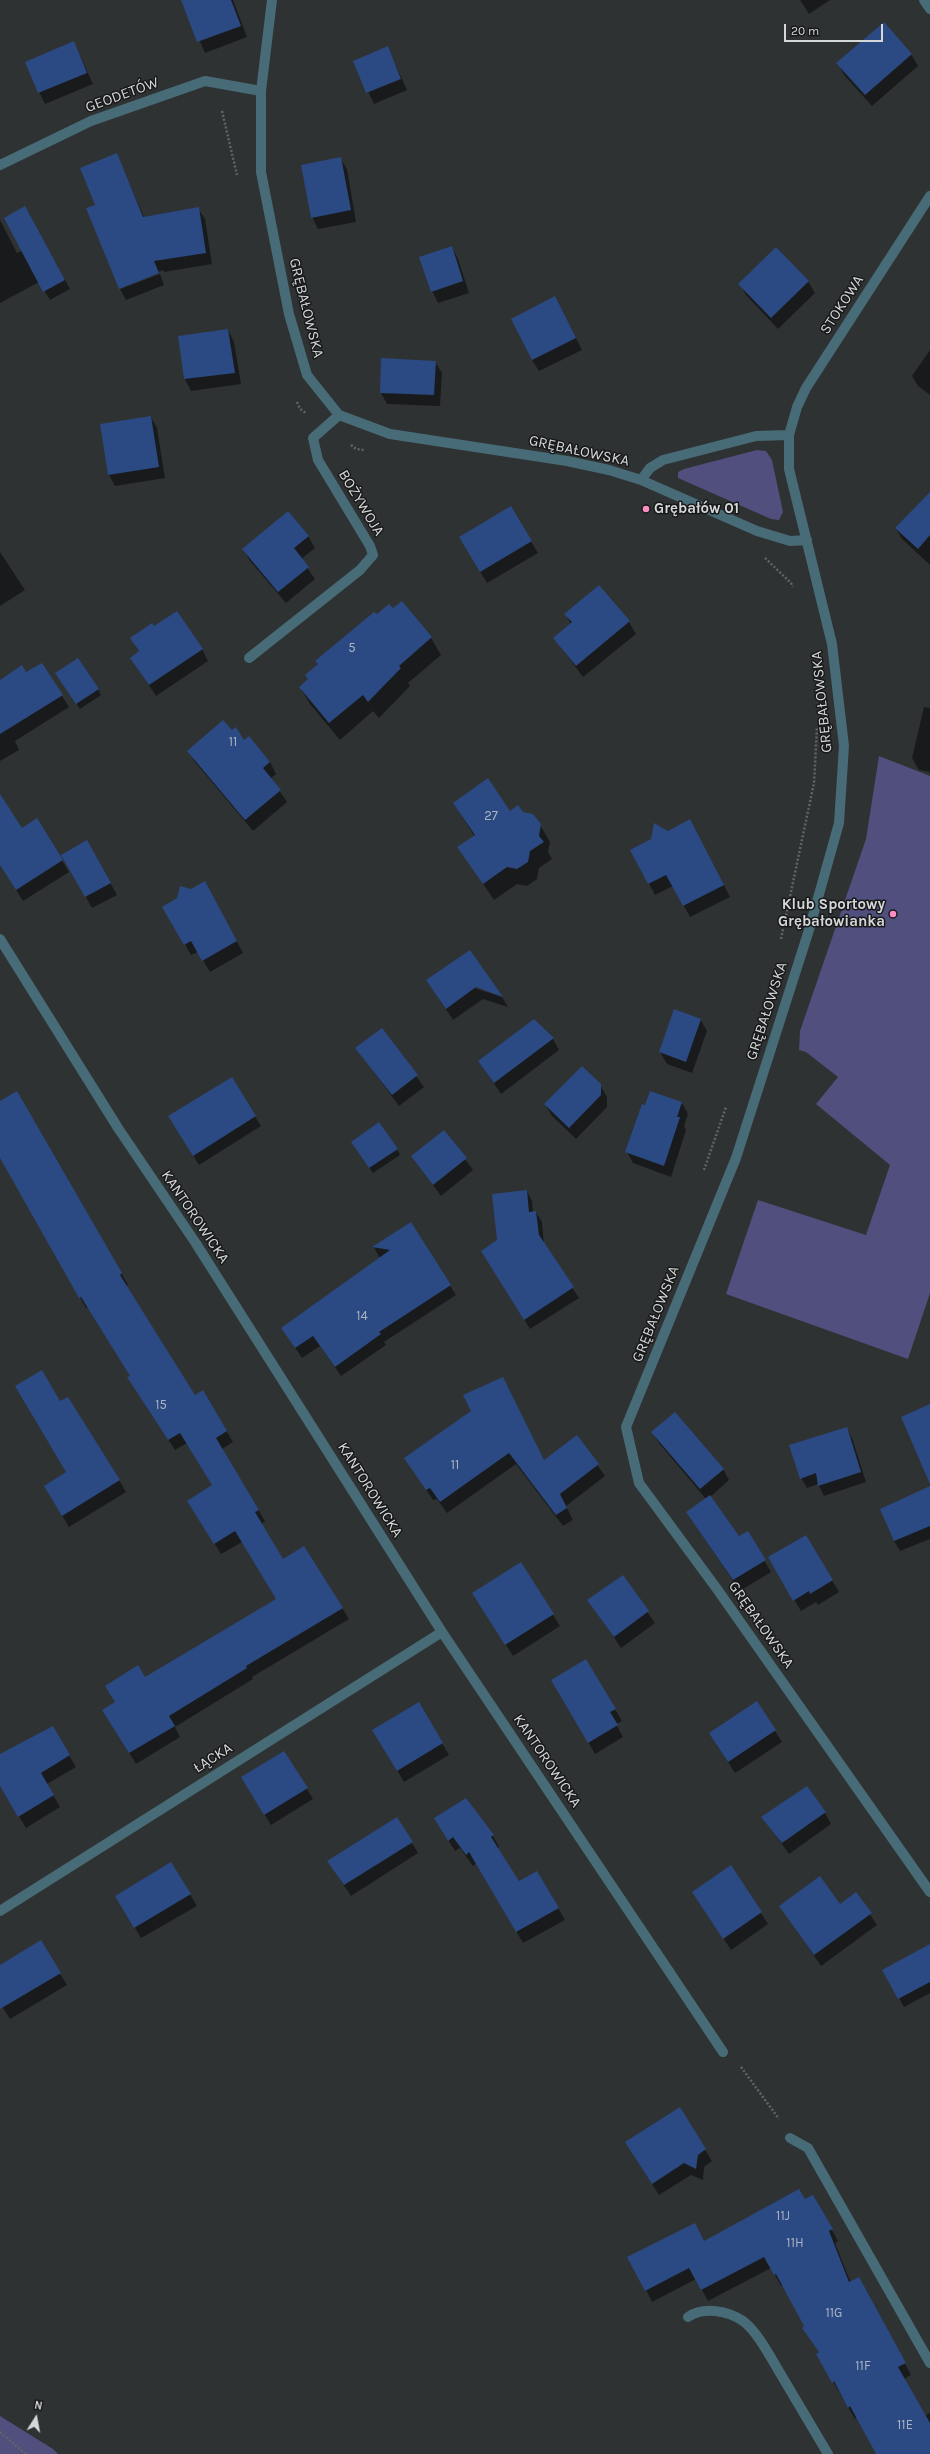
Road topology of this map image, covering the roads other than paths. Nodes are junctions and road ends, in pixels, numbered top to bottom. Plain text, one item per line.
1 (272, 0) edge
2 (924, 0) edge
3 (930, 9) edge
4 (261, 91) junction
5 (0, 165) edge
6 (930, 196) edge
7 (339, 415) junction
8 (788, 435) junction
9 (641, 480) junction
10 (807, 540) junction
11 (249, 658) dead end
12 (0, 939) edge
13 (442, 1632) junction
14 (930, 1892) edge
15 (0, 1911) edge
16 (723, 2052) road end
17 (790, 2138) dead end
18 (688, 2317) dead end
19 (930, 2363) edge
20 (828, 2454) edge

1 - 4 street, GRĘBAŁOWSKA
2 - 3 street
4 - 5 street, GEODETÓW
4 - 7 street, GRĘBAŁOWSKA
6 - 8 street, STOKOWA
7 - 9 street, GRĘBAŁOWSKA
7 - 11 street, BOŻYWOJA
8 - 9 street
8 - 10 street, STOKOWA
9 - 10 street, GRĘBAŁOWSKA
10 - 14 street, GRĘBAŁOWSKA
12 - 13 street, KANTOROWICKA
13 - 15 street, ŁĄCKA
13 - 16 street, KANTOROWICKA
17 - 19 street
18 - 20 street

